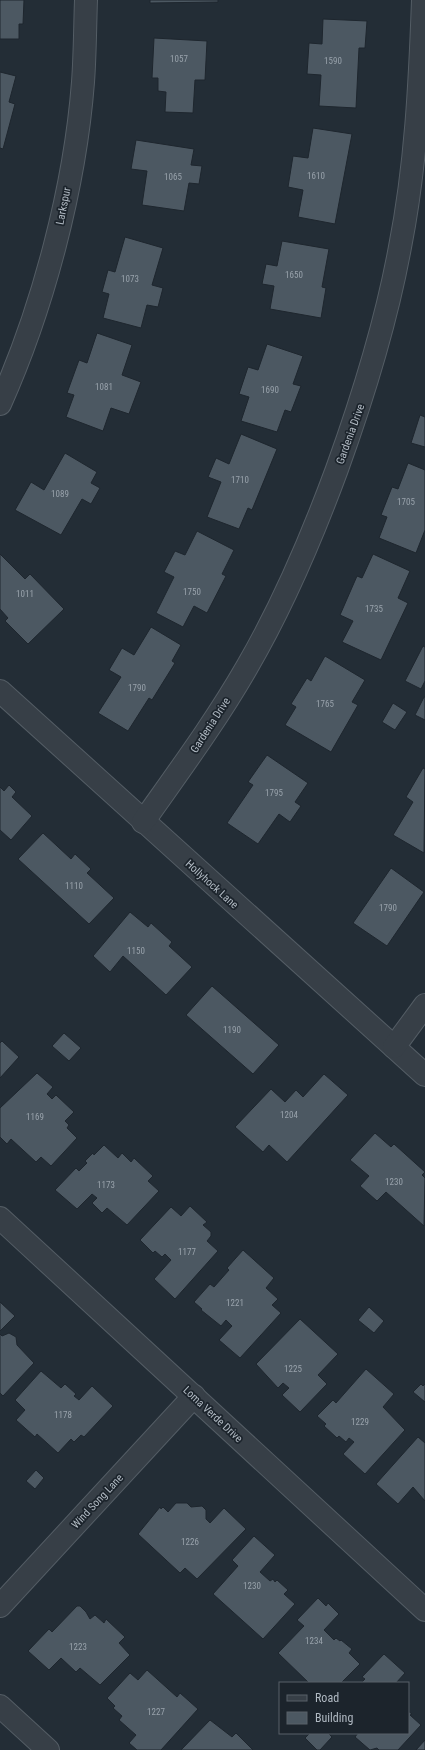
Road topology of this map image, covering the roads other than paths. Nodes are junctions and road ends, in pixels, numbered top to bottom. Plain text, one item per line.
1 (86, 0) edge
2 (423, 0) edge
3 (0, 404) edge
4 (0, 692) edge
5 (143, 822) junction
6 (425, 1005) edge
7 (394, 1047) junction
8 (425, 1075) edge
9 (0, 1218) edge
10 (194, 1396) junction
11 (0, 1606) edge
12 (425, 1610) edge
13 (0, 1706) edge
14 (48, 1750) edge

1 - 3 street, Larkspur
2 - 5 street, Gardenia Drive
4 - 5 street, Hollyhock Lane
5 - 7 street, Hollyhock Lane
6 - 7 street
7 - 8 street, Hollyhock Lane
9 - 10 street, Loma Verde Drive
10 - 11 street, Wind Song Lane
10 - 12 street, Loma Verde Drive
13 - 14 street

